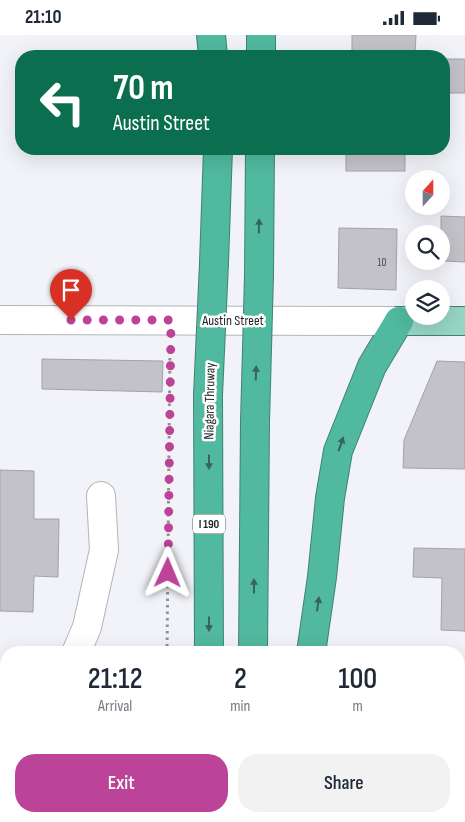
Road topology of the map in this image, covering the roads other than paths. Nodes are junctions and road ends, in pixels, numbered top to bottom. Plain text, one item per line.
1 (212, 35) edge
2 (220, 35) edge
3 (261, 35) edge
4 (213, 50) edge
5 (219, 50) edge
6 (261, 50) edge
7 (218, 155) edge
8 (260, 155) edge
9 (0, 320) edge
10 (399, 321) junction
11 (465, 321) edge
12 (101, 495) dead end
13 (79, 646) edge
14 (209, 646) edge
15 (253, 646) edge
16 (312, 646) edge

1 - 4 highway
2 - 5 highway
3 - 6 highway
7 -> 14 highway, Niagara Thruway / I 190, bridge
15 -> 8 highway, bridge
9 - 10 street, Austin Street
10 - 11 main road, Austin Street
16 -> 10 highway
12 - 13 street

